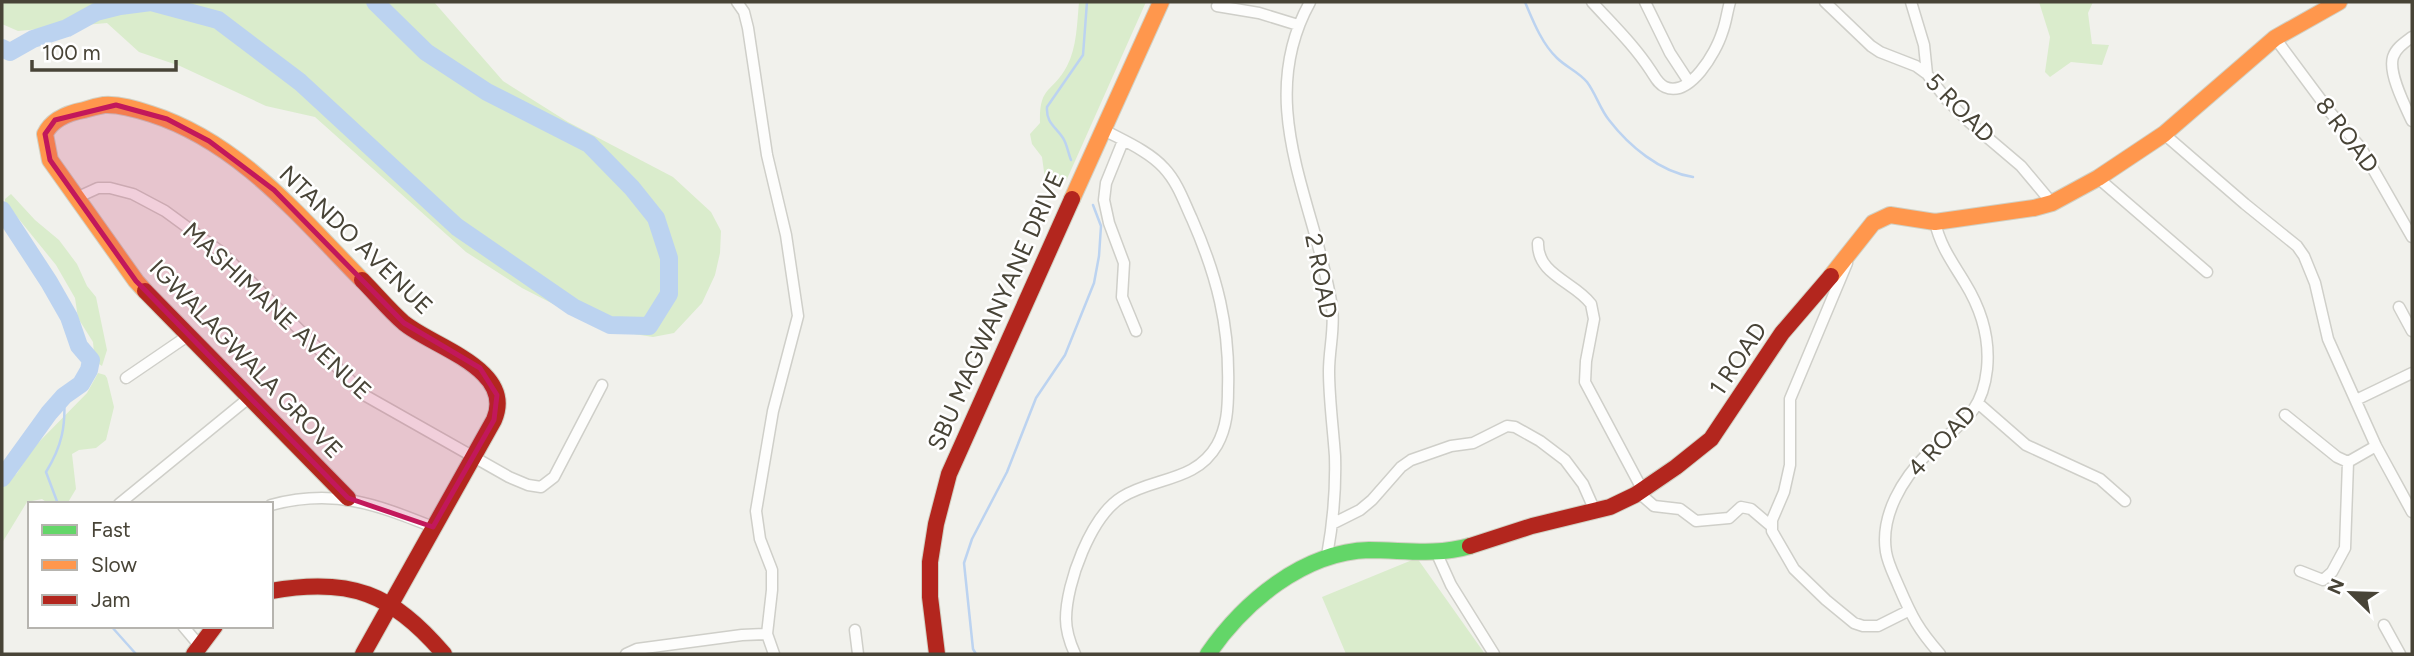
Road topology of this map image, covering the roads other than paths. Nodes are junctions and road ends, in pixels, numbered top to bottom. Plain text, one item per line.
1 (737, 2) edge
2 (1161, 2) edge
3 (1310, 2) edge
4 (1592, 2) edge
5 (1645, 2) edge
6 (1730, 2) edge
7 (1825, 2) edge
8 (1910, 2) edge
9 (2339, 2) edge
10 (1217, 6) dead end
11 (1298, 25) junction
12 (2412, 37) edge
13 (2275, 38) junction
14 (1927, 74) junction
15 (1689, 82) junction
16 (2412, 121) edge
17 (1102, 129) junction
18 (2164, 134) junction
19 (1123, 141) junction
20 (45, 145) joint
21 (2098, 177) junction
22 (76, 198) junction
23 (2052, 203) junction
24 (1935, 222) junction
25 (2412, 237) edge
26 (1538, 243) dead end
27 (1850, 253) junction
28 (2207, 272) dead end
29 (2399, 307) dead end
30 (1136, 331) dead end
31 (2412, 331) edge
32 (189, 335) junction
33 (2412, 373) edge
34 (126, 378) dead end
35 (602, 385) dead end
36 (250, 397) junction
37 (2356, 400) junction
38 (1979, 404) junction
39 (2286, 415) dead end
40 (2376, 446) junction
41 (472, 458) junction
42 (2348, 462) junction
43 (1640, 491) junction
44 (348, 498) junction
45 (2125, 501) dead end
46 (121, 502) edge
47 (273, 505) edge
48 (1595, 511) junction
49 (2412, 512) edge
50 (1332, 524) junction
51 (1771, 526) junction
52 (433, 527) junction
53 (1437, 554) junction
54 (1327, 556) junction
55 (2300, 571) dead end
56 (273, 592) edge
57 (390, 604) junction
58 (1909, 611) junction
59 (2384, 625) dead end
60 (184, 628) edge
61 (214, 628) edge
62 (855, 630) dead end
63 (768, 636) junction
64 (692, 648) edge
65 (197, 650) edge
66 (363, 654) edge
67 (444, 654) edge
68 (626, 654) edge
69 (774, 654) edge
70 (858, 654) edge
71 (937, 654) edge
72 (1075, 654) edge
73 (1208, 654) edge
74 (1494, 654) edge
75 (1940, 654) edge
76 (2400, 654) edge

1 - 63 street
2 - 17 street, SBU MAGWANYANE DRIVE
3 - 11 street, 2 ROAD
4 - 15 street
5 - 15 street
6 - 15 street
7 - 14 street, 5 ROAD
8 - 14 street
9 - 13 street, 1 ROAD
10 - 11 street
11 - 50 street, 2 ROAD
12 - 16 street
13 - 18 street, 1 ROAD
13 - 25 street, 8 ROAD
14 - 23 street, 5 ROAD
17 - 19 street
17 - 71 street, SBU MAGWANYANE DRIVE
18 - 21 street, 1 ROAD
18 - 37 street
19 - 30 street
19 - 72 street
20 - 22 street, IGWALAGWALA GROVE
20 - 41 street, NTANDO AVENUE
21 - 23 street, 1 ROAD
21 - 28 street
22 - 32 street, IGWALAGWALA GROVE
22 - 41 street, MASHIMANE AVENUE
23 - 24 street, 1 ROAD
24 - 27 street, 1 ROAD
24 - 38 street, 4 ROAD
26 - 43 street
27 - 43 street, 1 ROAD
27 - 51 street
29 - 31 street
32 - 34 street
32 - 36 street, IGWALAGWALA GROVE
33 - 37 street
35 - 41 street, MASHIMANE AVENUE
36 - 44 street, IGWALAGWALA GROVE
36 - 46 street
37 - 40 street
38 - 45 street
38 - 58 street, 4 ROAD
39 - 42 street
40 - 42 street
40 - 49 street
41 - 52 street, NTANDO AVENUE
42 - 55 street
43 - 48 street, 1 ROAD
43 - 51 street
44 - 47 street
44 - 52 street
48 - 50 street
48 - 53 street, 1 ROAD
50 - 54 street, 2 ROAD
51 - 58 street
52 - 57 street, NTANDO AVENUE
53 - 54 street, 1 ROAD
53 - 74 street
54 - 73 street, 1 ROAD
56 - 57 street
57 - 66 street, NTANDO AVENUE
57 - 67 street
58 - 75 street, 4 ROAD
59 - 76 street
60 - 65 street
61 - 65 street
62 - 70 street
63 - 64 street
63 - 69 street
64 - 68 street

